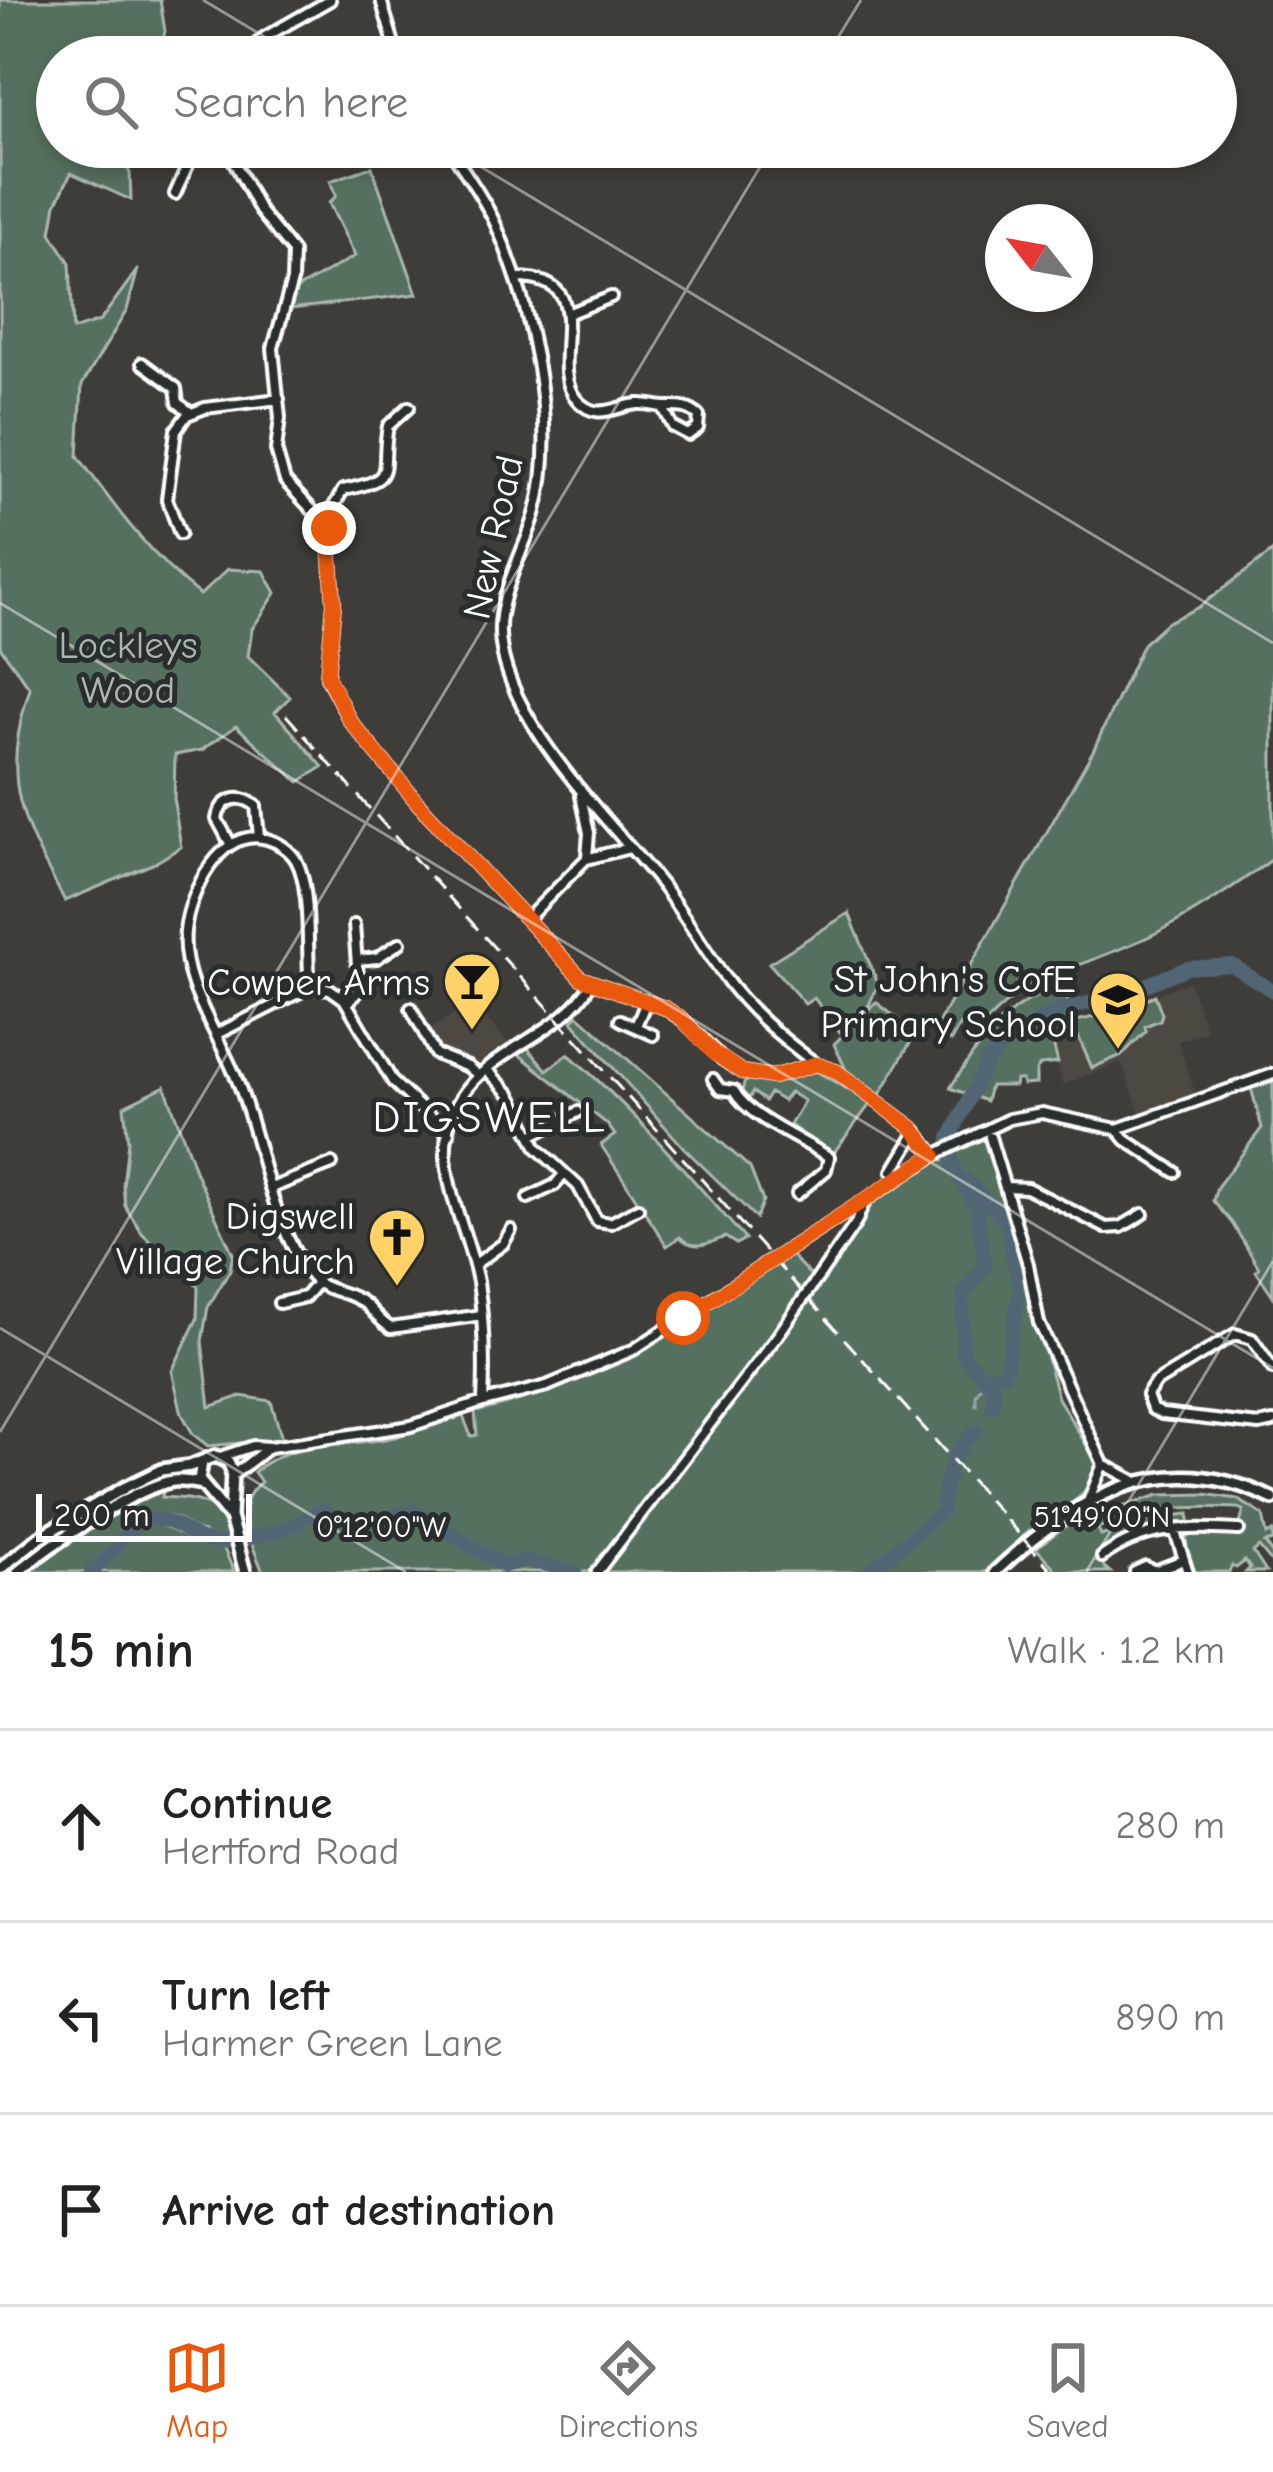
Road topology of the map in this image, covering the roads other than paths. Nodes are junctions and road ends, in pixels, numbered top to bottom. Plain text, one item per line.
1 (330, 0) edge
2 (381, 0) edge
3 (267, 36) edge
4 (392, 36) edge
5 (187, 168) edge
6 (237, 168) edge
7 (462, 168) edge
8 (176, 194) dead end
9 (515, 278) junction
10 (611, 297) dead end
11 (567, 314) junction
12 (142, 363) dead end
13 (279, 399) junction
14 (409, 407) dead end
15 (663, 408) junction
16 (191, 413) junction
17 (326, 520) junction
18 (180, 535) dead end
19 (581, 794) junction
20 (260, 837) junction
21 (231, 845) junction
22 (628, 848) junction
23 (586, 859) junction
24 (527, 919) junction
25 (354, 925) dead end
26 (400, 943) dead end
27 (358, 960) junction
28 (591, 983) junction
29 (310, 987) junction
30 (646, 1001) junction
31 (347, 1003) junction
32 (411, 1008) dead end
33 (620, 1020) dead end
34 (636, 1026) junction
35 (217, 1034) junction
36 (652, 1035) dead end
37 (816, 1064) junction
38 (482, 1072) junction
39 (742, 1072) junction
40 (1273, 1074) edge
41 (713, 1079) dead end
42 (734, 1091) junction
43 (578, 1112) dead end
44 (1117, 1129) junction
45 (916, 1131) junction
46 (448, 1134) junction
47 (531, 1136) junction
48 (990, 1137) dead end
49 (934, 1155) junction
50 (332, 1164) dead end
51 (893, 1171) dead end
52 (1175, 1172) dead end
53 (564, 1174) junction
54 (1007, 1187) junction
55 (271, 1188) junction
56 (796, 1194) dead end
57 (528, 1198) dead end
58 (864, 1203) junction
59 (638, 1208) dead end
60 (1143, 1214) dead end
61 (511, 1231) dead end
62 (474, 1265) junction
63 (317, 1283) junction
64 (279, 1303) dead end
65 (482, 1315) junction
66 (1273, 1369) edge
67 (483, 1402) junction
68 (1273, 1422) edge
69 (269, 1447) junction
70 (220, 1456) junction
71 (202, 1462) junction
72 (1103, 1464) junction
73 (231, 1479) junction
74 (1137, 1482) junction
75 (205, 1486) junction
76 (1089, 1498) junction
77 (1273, 1499) edge
78 (231, 1521) junction
79 (1174, 1528) junction
80 (1239, 1530) dead end
81 (1102, 1557) dead end
82 (1183, 1561) junction
83 (0, 1569) edge
84 (1155, 1571) edge
85 (17, 1572) edge
86 (245, 1572) edge
87 (597, 1572) edge
88 (995, 1572) edge
89 (1135, 1572) edge
90 (1188, 1572) edge

1 - 3 street
2 - 4 street
5 - 8 street
6 - 13 street
7 - 9 street, New Road
9 - 11 street
9 - 19 street, New Road
10 - 11 street
11 - 15 street
12 - 16 street
13 - 16 street
13 - 17 street
14 - 17 street
15 - 15 street
16 - 18 street
17 - 24 street
19 - 22 street, New Road
19 - 23 street
20 - 21 street
20 - 21 street
20 - 29 street
21 - 35 street
22 - 23 street
22 - 37 street, New Road
23 - 24 street
24 - 28 street
25 - 27 street
26 - 27 street
27 - 31 street
28 - 30 street
28 - 38 street
29 - 31 street
29 - 35 street
30 - 34 street
30 - 39 street
31 - 46 street
32 - 38 street
33 - 34 street
34 - 36 street
35 - 55 street
37 - 39 street
37 - 45 street, New Road
38 - 46 street
38 - 47 street
39 - 42 street
40 - 44 street
41 - 42 street
42 - 56 street
43 - 47 street
44 - 49 street
44 - 52 street
45 - 49 street, New Road
45 - 51 street
46 - 62 street
47 - 53 street
48 - 54 street
49 - 58 street
50 - 55 street
53 - 57 street
53 - 59 street
54 - 60 street
54 - 72 street
55 - 63 street
58 - 67 street
58 - 87 street
61 - 62 street
62 - 65 street
63 - 64 street
63 - 65 street
65 - 67 street
66 - 68 street
67 - 69 street
69 - 70 street
69 - 73 street
70 - 71 main road
70 - 73 main road
71 - 75 main road
71 - 83 main road
72 - 74 street
72 - 76 street
73 - 75 main road
73 - 78 main road
74 - 76 main road
74 - 77 main road
75 - 78 main road
75 - 85 main road
76 - 88 main road
78 - 86 main road
79 - 80 street
79 - 81 street
79 - 82 street
82 - 84 street
82 - 90 street
84 - 89 street

